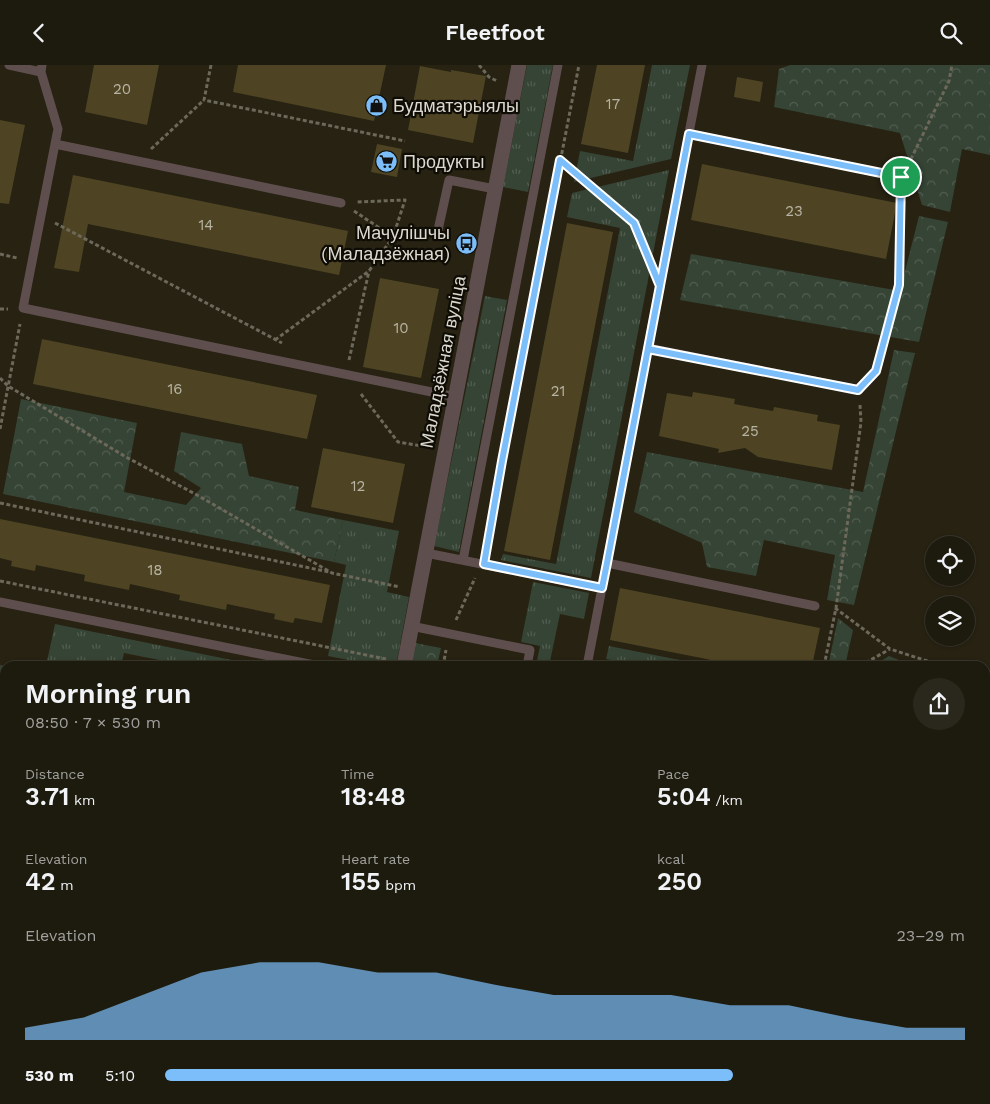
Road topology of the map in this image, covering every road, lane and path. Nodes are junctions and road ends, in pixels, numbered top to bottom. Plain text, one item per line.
1 (9, 65) edge
2 (211, 65) edge
3 (479, 65) edge
4 (518, 65) edge
5 (558, 65) edge
6 (579, 65) edge
7 (702, 65) edge
8 (952, 65) edge
9 (41, 68) edge
10 (489, 77) dead end
11 (204, 100) junction
12 (689, 134) junction
13 (405, 141) dead end
14 (55, 144) junction
15 (560, 160) junction
16 (138, 161) junction
17 (901, 177) junction
18 (495, 189) junction
19 (340, 203) junction
20 (438, 230) dead end
21 (393, 237) junction
22 (369, 271) junction
23 (660, 286) junction
24 (23, 308) junction
25 (648, 349) junction
26 (253, 355) junction
27 (346, 375) junction
28 (0, 378) edge
29 (8, 386) junction
30 (858, 390) junction
31 (456, 397) junction
32 (0, 429) edge
33 (0, 503) edge
34 (426, 553) junction
35 (463, 560) junction
36 (607, 563) junction
37 (484, 564) junction
38 (332, 573) junction
39 (0, 581) edge
40 (402, 587) dead end
41 (602, 588) junction
42 (0, 602) edge
43 (815, 606) joint
44 (836, 608) junction
45 (411, 626) junction
46 (890, 649) junction
47 (294, 661) edge
48 (385, 661) edge
49 (405, 661) edge
50 (528, 661) edge
51 (588, 661) edge
52 (825, 661) edge
53 (869, 661) edge
54 (927, 661) edge

1 - 9 lane
2 - 11 path
3 - 10 path
4 - 18 street, Маладзёжная вуліца
5 - 35 lane
6 - 15 path
7 - 12 lane
8 - 17 path
9 - 14 lane
11 - 13 path
11 - 16 path
12 - 17 lane
12 - 23 lane
14 - 16 lane
14 - 24 lane
15 - 23 path
15 - 37 path
16 - 19 lane
17 - 30 path
18 - 20 lane
18 - 31 street, Маладзёжная вуліца
19 - 21 path
19 - 21 path
21 - 22 path
22 - 26 path
22 - 27 path
23 - 25 lane
24 - 26 lane
24 - 29 path
25 - 30 lane
25 - 36 lane
26 - 27 lane
27 - 31 lane
28 - 29 path
29 - 32 path
29 - 38 path
30 - 44 path
31 - 34 street, Маладзёжная вуліца
33 - 38 path
34 - 35 lane
34 - 45 street, Маладзёжная вуліца
35 - 37 lane
36 - 41 lane
36 - 43 lane
37 - 41 lane
38 - 40 path
39 - 48 path
41 - 51 lane
42 - 47 lane
43 - 44 path
44 - 46 path
44 - 52 path
45 - 49 street, Маладзёжная вуліца
45 - 50 lane
46 - 53 path
46 - 54 path

